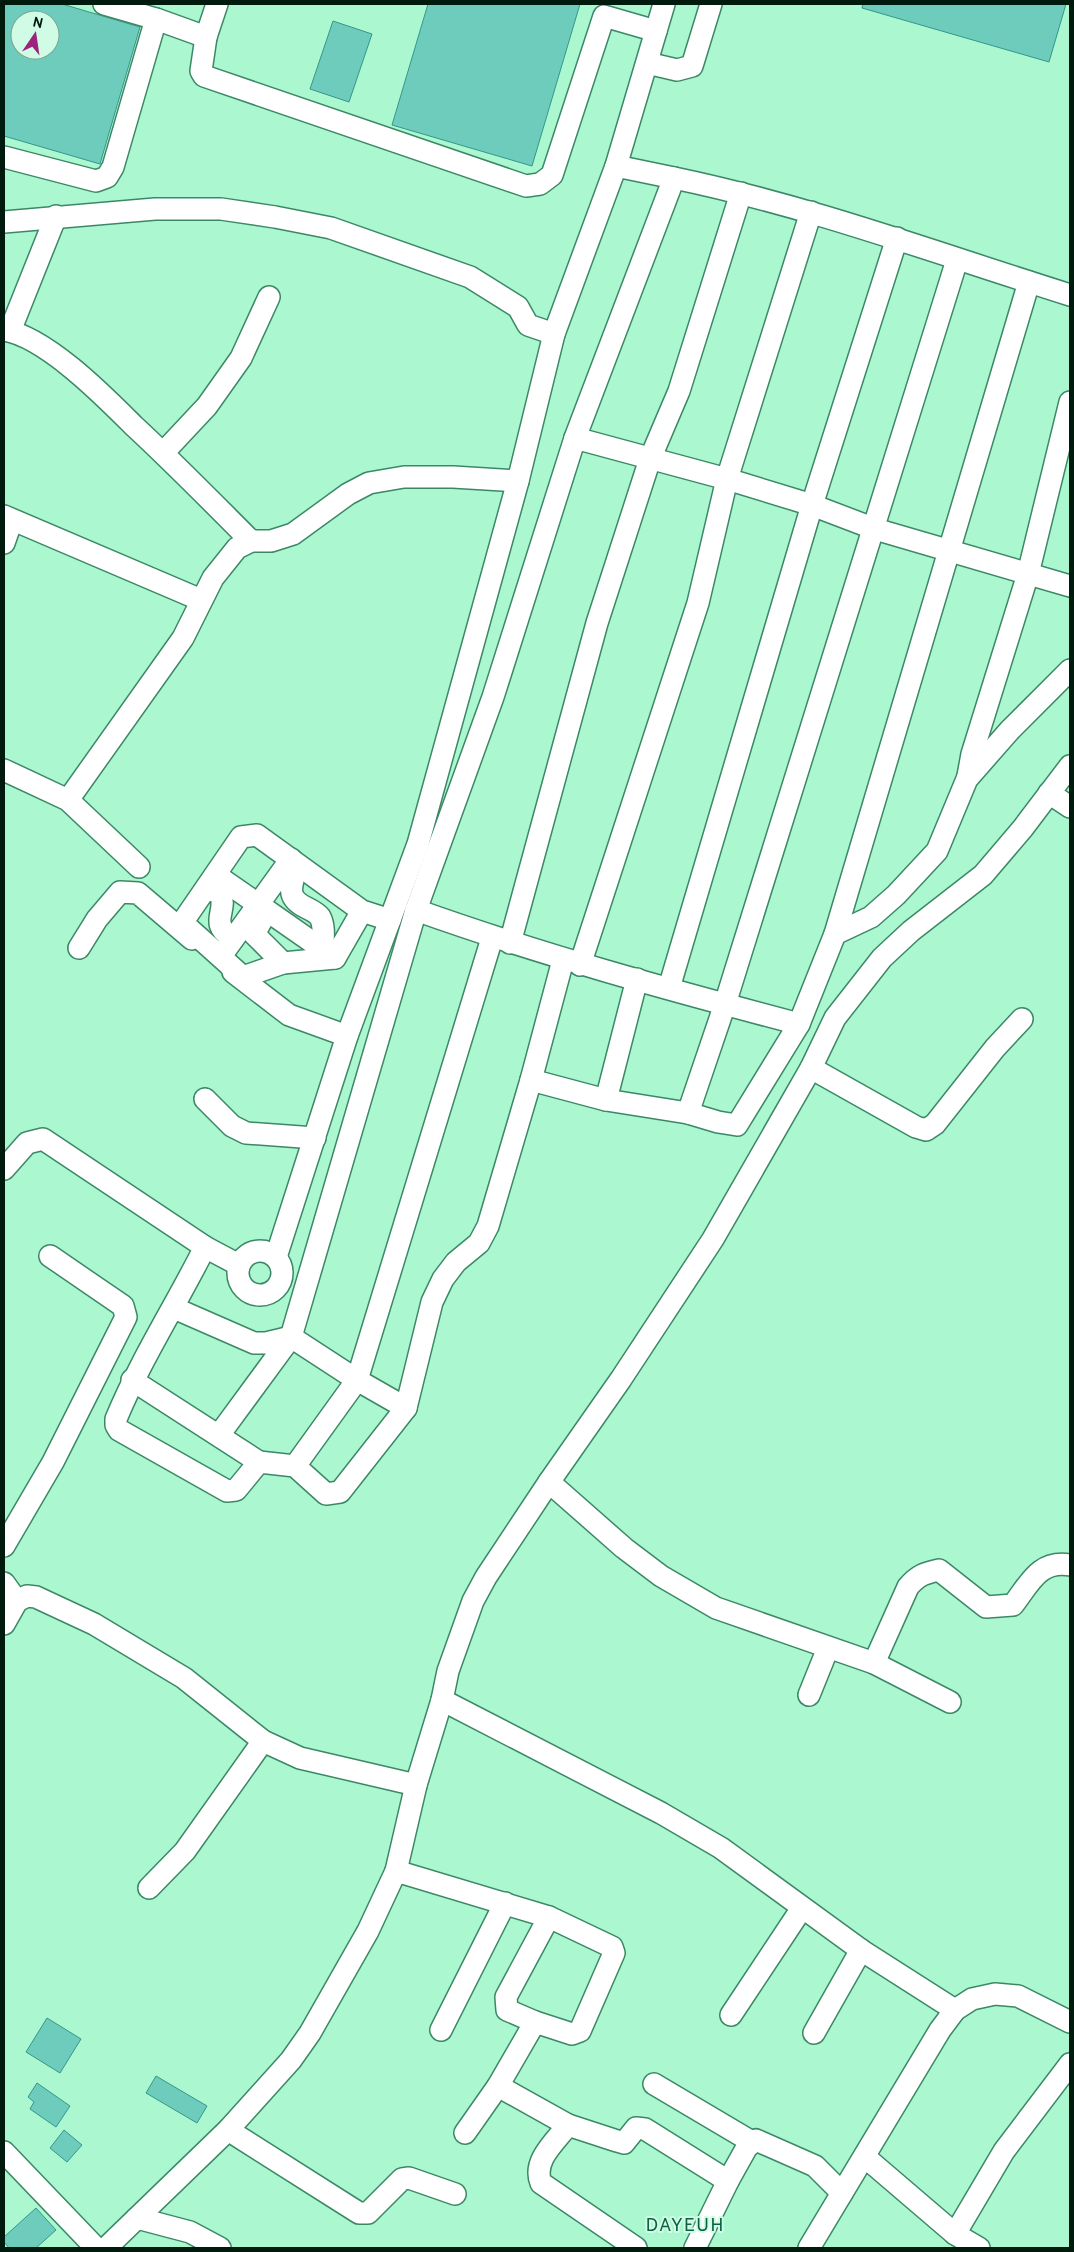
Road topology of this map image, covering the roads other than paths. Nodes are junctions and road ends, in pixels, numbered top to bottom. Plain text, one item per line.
1 (104, 4) edge
2 (216, 4) edge
3 (664, 4) edge
4 (711, 4) edge
5 (605, 10) edge
6 (156, 19) junction
7 (656, 31) junction
8 (206, 37) junction
9 (647, 63) junction
10 (4, 157) edge
11 (616, 166) junction
12 (674, 178) junction
13 (742, 193) junction
14 (811, 212) junction
15 (56, 216) junction
16 (4, 222) edge
17 (897, 238) junction
18 (957, 260) junction
19 (1029, 282) junction
20 (1070, 295) edge
21 (269, 297) dead end
22 (7, 331) edge
23 (554, 334) junction
24 (1070, 402) edge
25 (575, 438) junction
26 (163, 453) junction
27 (650, 459) junction
28 (727, 479) junction
29 (518, 481) junction
30 (812, 505) junction
31 (8, 518) edge
32 (875, 529) junction
33 (251, 541) junction
34 (4, 542) edge
35 (951, 550) junction
36 (1028, 574) junction
37 (1070, 586) edge
38 (201, 600) junction
39 (1070, 670) edge
40 (1070, 766) edge
41 (4, 770) edge
42 (967, 779) junction
43 (1049, 793) junction
44 (68, 800) junction
45 (1070, 807) edge
46 (294, 862) junction
47 (139, 867) dead end
48 (210, 883) junction
49 (263, 907) junction
50 (362, 910) junction
51 (416, 910) junction
52 (390, 920) junction
53 (254, 934) junction
54 (835, 934) junction
55 (233, 939) junction
56 (501, 940) junction
57 (79, 948) dead end
58 (329, 953) junction
59 (225, 961) junction
60 (283, 963) junction
61 (571, 963) junction
62 (637, 978) junction
63 (669, 988) junction
64 (725, 1004) junction
65 (1022, 1019) dead end
66 (799, 1024) junction
67 (347, 1036) junction
68 (811, 1068) junction
69 (531, 1080) junction
70 (206, 1099) dead end
71 (606, 1100) junction
72 (688, 1113) junction
73 (316, 1138) junction
74 (7, 1157) edge
75 (205, 1247) junction
76 (50, 1256) dead end
77 (276, 1257) junction
78 (238, 1265) junction
79 (174, 1308) junction
80 (291, 1337) junction
81 (132, 1380) junction
82 (357, 1380) junction
83 (406, 1408) junction
84 (219, 1435) junction
85 (259, 1462) junction
86 (294, 1466) junction
87 (549, 1482) junction
88 (4, 1546) edge
89 (1070, 1564) edge
90 (4, 1583) edge
91 (17, 1601) junction
92 (4, 1624) edge
93 (828, 1648) junction
94 (874, 1663) junction
95 (809, 1695) dead end
96 (442, 1700) junction
97 (950, 1702) dead end
98 (263, 1741) junction
99 (416, 1785) junction
100 (396, 1871) junction
101 (150, 1888) dead end
102 (505, 1903) junction
103 (802, 1908) junction
104 (550, 1917) junction
105 (861, 1950) junction
106 (955, 2010) junction
107 (731, 2015) dead end
108 (535, 2022) junction
109 (1070, 2022) edge
110 (441, 2030) dead end
111 (814, 2033) dead end
112 (1070, 2064) edge
113 (654, 2084) dead end
114 (498, 2086) junction
115 (568, 2125) junction
116 (228, 2130) junction
117 (465, 2133) dead end
118 (752, 2142) junction
119 (4, 2152) edge
120 (865, 2157) junction
121 (728, 2181) junction
122 (842, 2193) junction
123 (454, 2194) dead end
124 (137, 2218) junction
125 (956, 2234) junction
126 (96, 2248) edge
127 (106, 2248) edge
128 (220, 2248) edge
129 (636, 2248) edge
130 (696, 2248) edge
131 (809, 2248) edge
132 (979, 2248) edge

1 - 6 street
2 - 8 street
3 - 7 street
4 - 9 street
5 - 7 street
5 - 8 street
6 - 8 street
6 - 10 street
7 - 9 street
9 - 11 street
11 - 12 street
11 - 23 street
12 - 13 street
12 - 25 street
13 - 14 street
13 - 27 street
14 - 17 street
14 - 28 street
15 - 16 street
15 - 22 street
15 - 23 street
17 - 18 street
17 - 30 street
18 - 19 street
18 - 32 street
19 - 20 street
19 - 35 street
21 - 26 street
22 - 26 street
23 - 29 street
24 - 36 street
25 - 27 street
25 - 51 street
26 - 33 street
27 - 28 street
27 - 56 street
28 - 30 street
28 - 61 street
29 - 33 street
29 - 52 street
30 - 32 street
30 - 63 street
31 - 34 street
31 - 38 street
32 - 35 street
32 - 64 street
33 - 38 street
35 - 36 street
35 - 54 street
36 - 37 street
36 - 42 street
38 - 44 street
39 - 42 street
40 - 43 street
41 - 44 street
42 - 54 street
43 - 45 street
43 - 68 street
44 - 47 street
46 - 48 street
46 - 49 street
46 - 50 street
46 - 58 street
48 - 49 street
48 - 55 street
48 - 59 street
49 - 53 street
49 - 55 street
49 - 58 street
50 - 52 street
50 - 58 street
51 - 56 street
51 - 80 street
52 - 67 street
53 - 59 street
53 - 60 street
54 - 66 street
55 - 59 street
56 - 61 street
56 - 82 street
57 - 67 street
58 - 60 street
59 - 60 street
61 - 62 street
61 - 69 street
62 - 63 street
62 - 71 street
63 - 64 street
64 - 66 street
64 - 72 street
65 - 68 street
66 - 72 street
67 - 73 street
68 - 87 street
69 - 71 street
69 - 83 street
70 - 73 street
71 - 72 street
73 - 77 street
74 - 75 street
75 - 78 street
75 - 79 street
76 - 88 street
77 - 78 street
77 - 78 street
79 - 80 street
79 - 81 street
80 - 82 street
80 - 84 street
81 - 84 street
81 - 85 street
82 - 83 street
82 - 86 street
83 - 86 street
84 - 85 street
85 - 86 street
87 - 93 street
87 - 96 street
89 - 94 street
90 - 91 street
91 - 92 street
91 - 98 street
93 - 94 street
93 - 95 street
94 - 97 street
96 - 99 street
96 - 103 street
98 - 99 street
98 - 101 street
99 - 100 street
100 - 102 street
100 - 116 street
102 - 104 street
102 - 110 street
103 - 105 street
103 - 107 street
104 - 108 street
104 - 108 street
105 - 106 street
105 - 111 street
106 - 109 street
106 - 120 street
108 - 114 street
112 - 125 street
113 - 118 street
114 - 115 street
114 - 117 street
115 - 121 street
115 - 129 street
116 - 123 street
116 - 124 street
118 - 121 street
118 - 122 street
119 - 126 street
120 - 122 street
120 - 125 street
121 - 130 street
122 - 131 street
124 - 127 street
124 - 128 street
125 - 132 street

